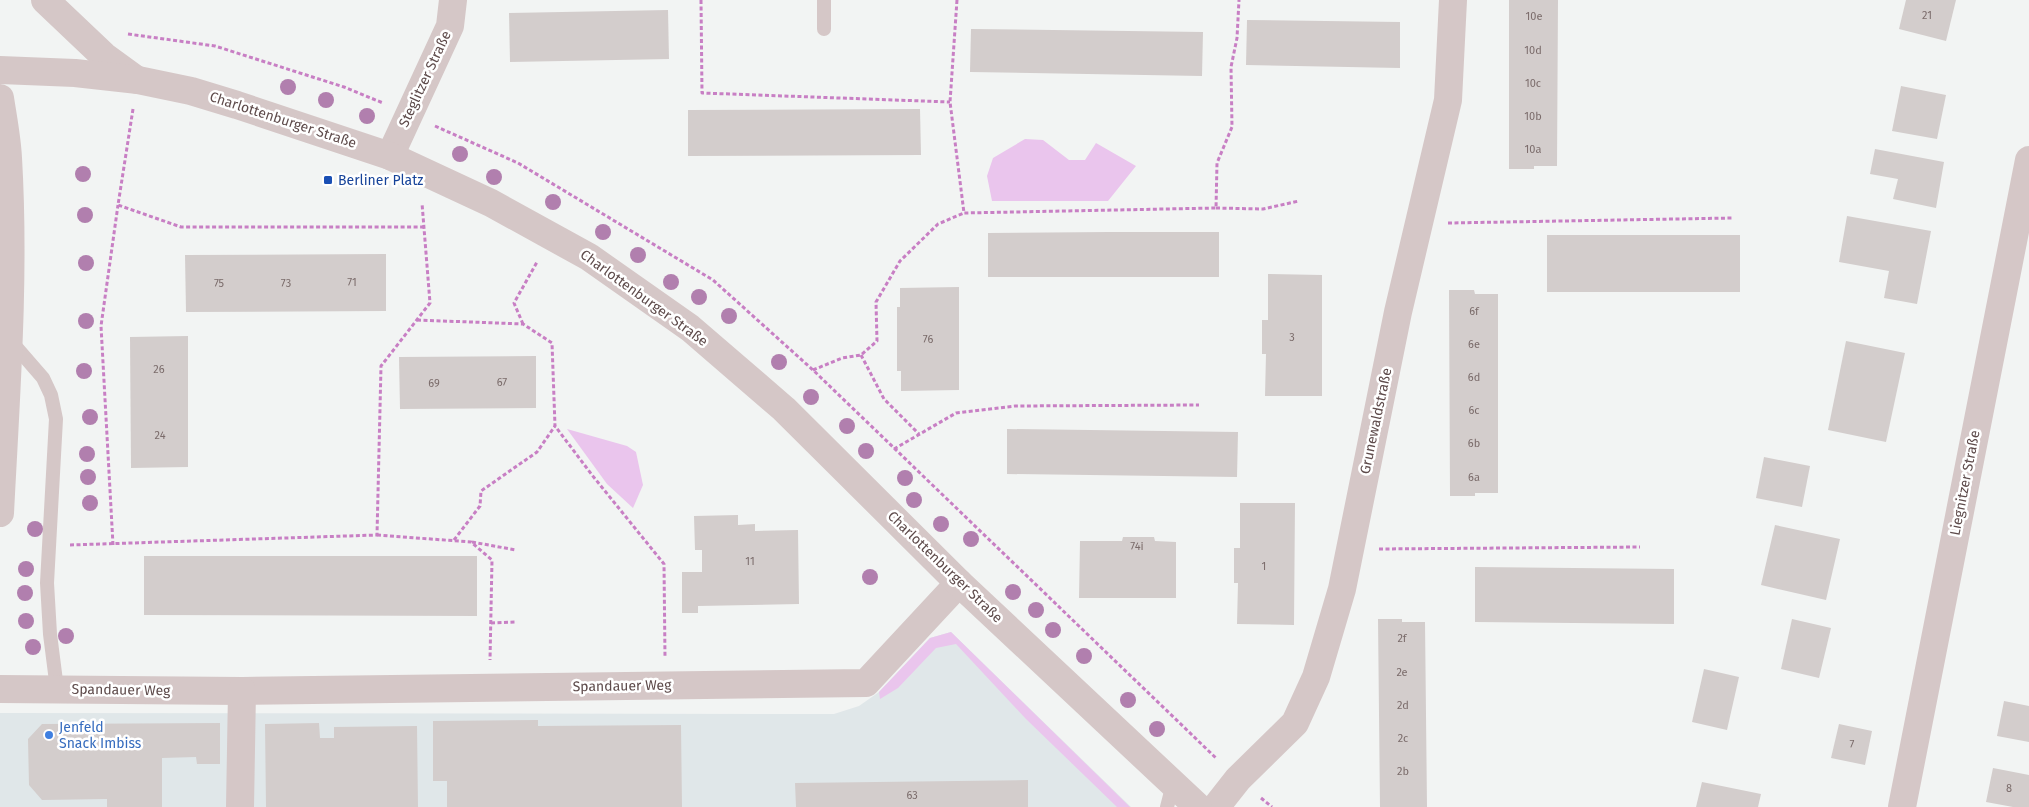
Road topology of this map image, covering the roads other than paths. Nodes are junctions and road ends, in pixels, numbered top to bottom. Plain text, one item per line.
1 (45, 0) edge
2 (453, 0) edge
3 (824, 0) edge
4 (1453, 0) edge
5 (824, 29) dead end
6 (0, 70) edge
7 (138, 80) junction
8 (0, 98) edge
9 (390, 156) junction
10 (2029, 160) edge
11 (8, 338) junction
12 (2, 439) edge
13 (0, 513) edge
14 (960, 583) junction
15 (0, 689) edge
16 (57, 689) junction
17 (242, 691) junction
18 (1170, 795) edge
19 (240, 807) edge
20 (1198, 807) edge
21 (1216, 807) edge
22 (1902, 807) edge

1 - 7 street
2 - 9 street, Steglitzer Straße
3 - 5 lane
4 - 21 street, Grunewaldstraße
6 - 7 street, Charlottenburger Straße
7 - 9 street, Charlottenburger Straße
8 - 11 street
9 - 14 street, Charlottenburger Straße
10 - 22 street, Liegnitzer Straße
11 - 12 street
11 - 16 lane
12 - 13 street
14 - 17 street, Spandauer Weg
14 - 18 street, Charlottenburger Straße
15 - 16 street, Spandauer Weg
16 - 17 street, Spandauer Weg
17 - 19 street
18 - 20 street, Charlottenburger Straße

